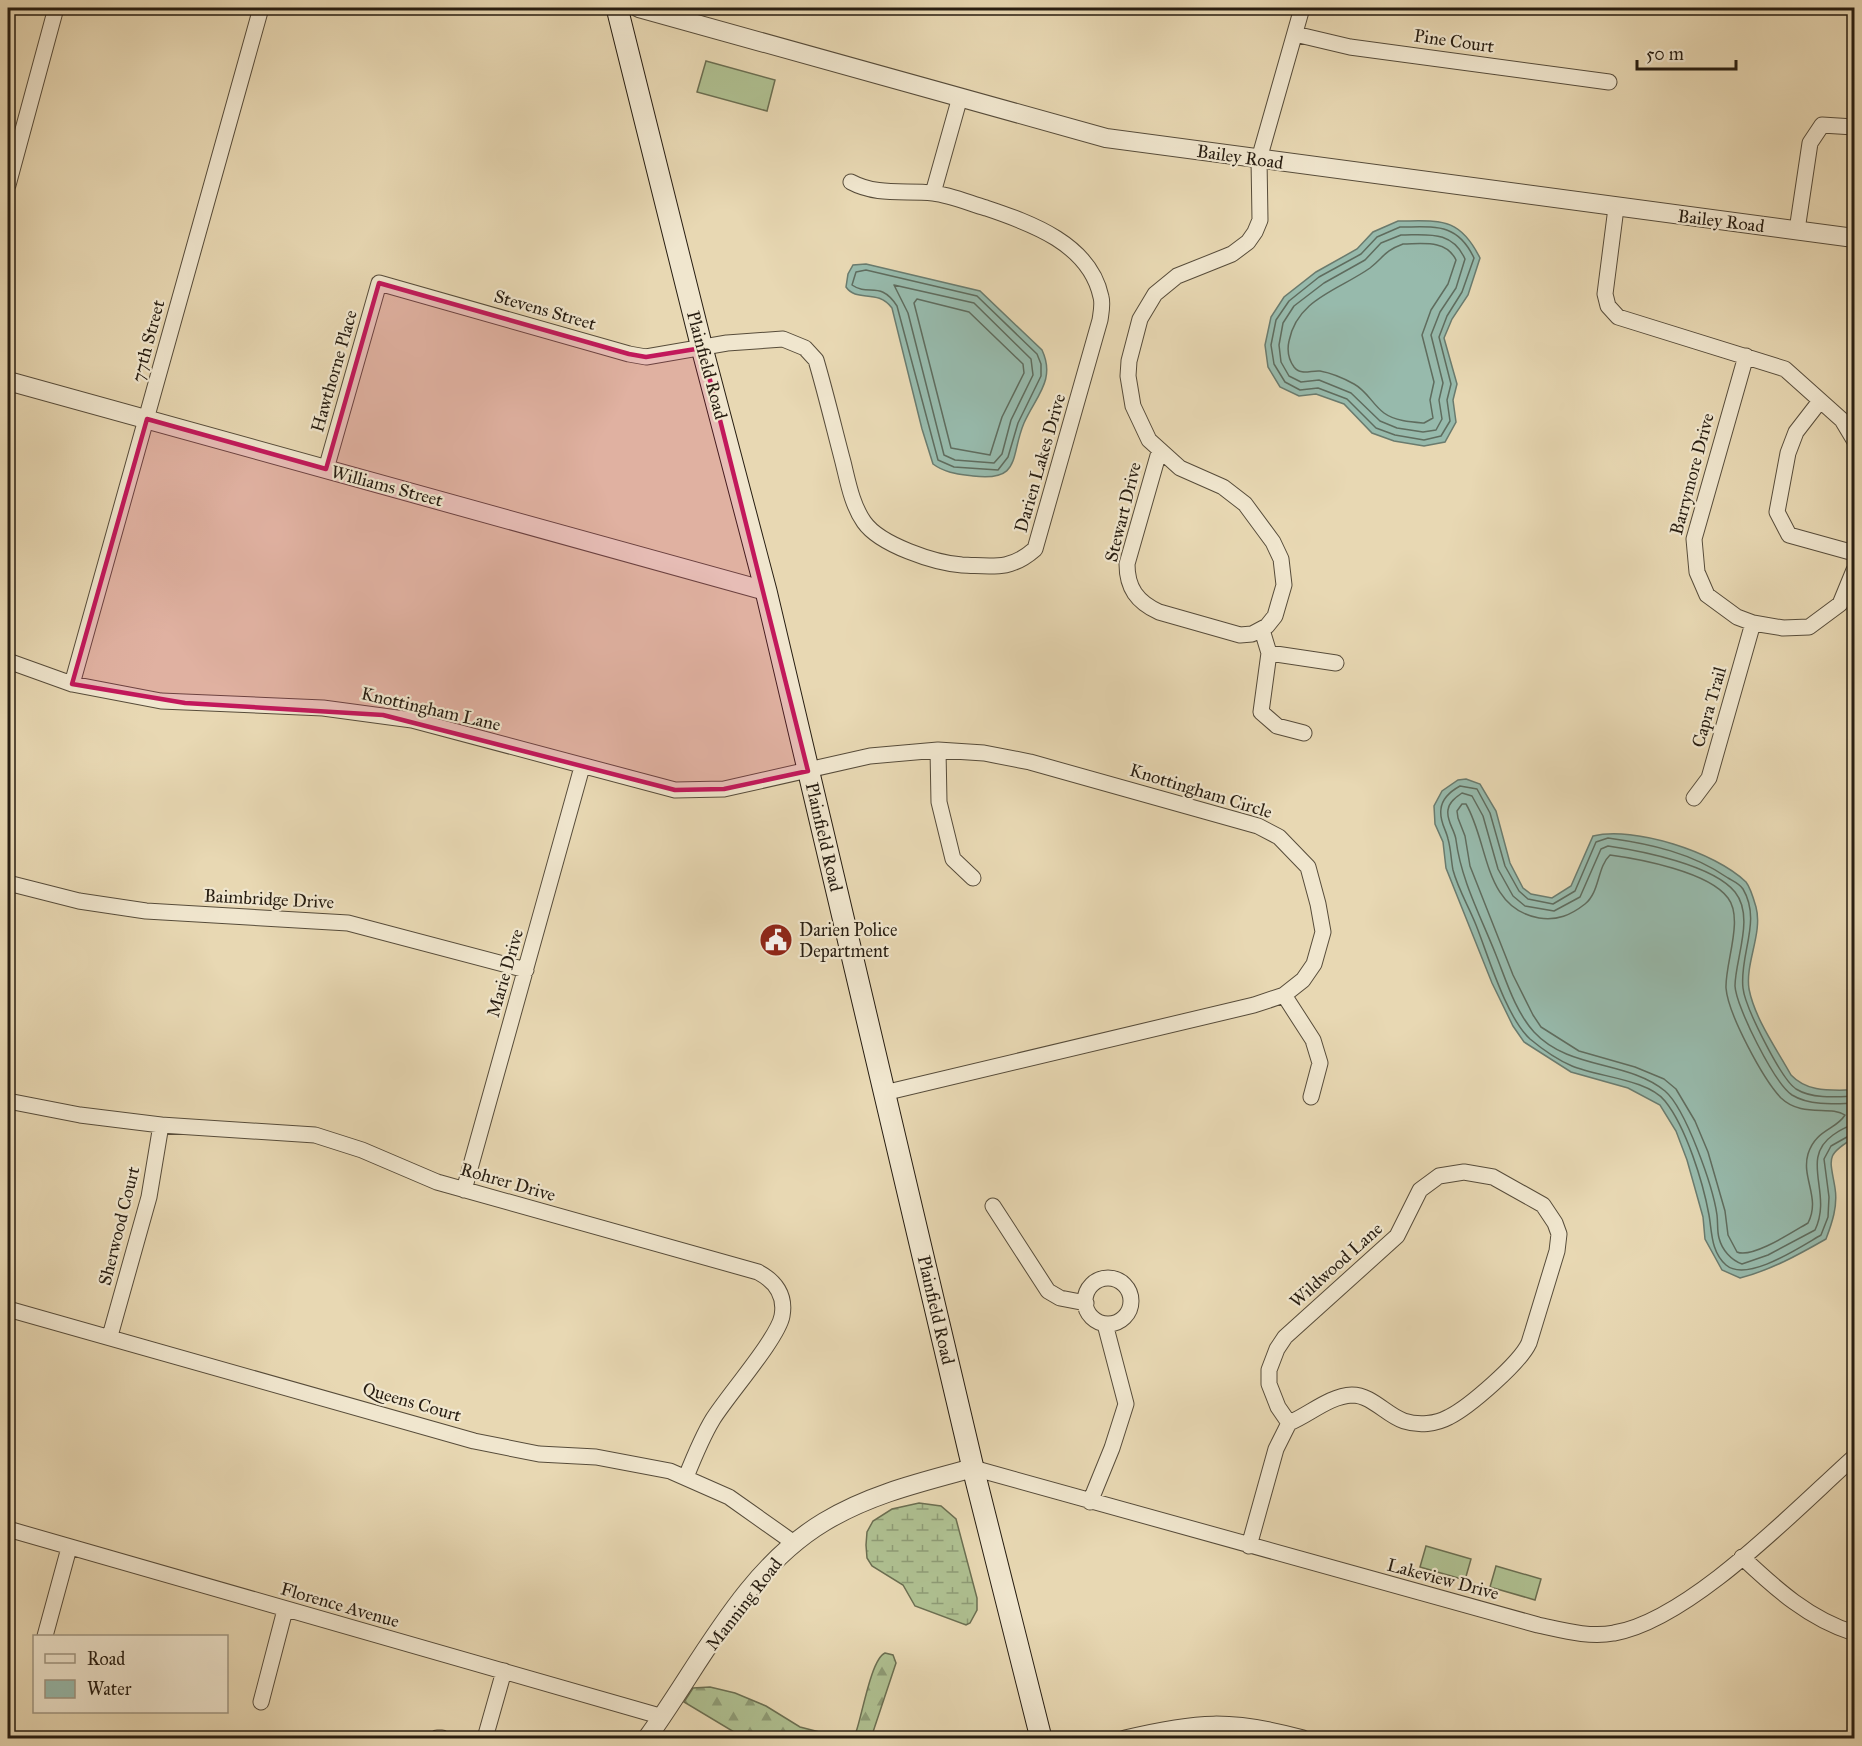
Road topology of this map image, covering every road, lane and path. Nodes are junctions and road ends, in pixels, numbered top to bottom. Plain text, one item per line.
1 (56, 8) edge
2 (261, 8) edge
3 (617, 8) edge
4 (639, 8) edge
5 (1302, 8) edge
6 (1295, 34) junction
7 (1609, 82) dead end
8 (960, 97) junction
9 (1854, 127) edge
10 (1259, 159) junction
11 (851, 182) dead end
12 (8, 185) edge
13 (933, 193) junction
14 (1617, 208) junction
15 (1797, 230) junction
16 (1854, 238) edge
17 (379, 283) joint
18 (702, 348) junction
19 (1746, 356) junction
20 (8, 381) edge
21 (1820, 401) junction
22 (147, 419) junction
23 (1854, 440) edge
24 (1159, 452) junction
25 (326, 469) junction
26 (1854, 553) edge
27 (1854, 570) edge
28 (766, 591) junction
29 (1753, 623) junction
30 (1262, 630) junction
31 (1269, 653) junction
32 (8, 661) edge
33 (1336, 663) dead end
34 (72, 684) junction
35 (1304, 734) dead end
36 (938, 750) junction
37 (582, 767) junction
38 (808, 771) junction
39 (1694, 798) dead end
40 (973, 878) dead end
41 (8, 883) edge
42 (526, 970) junction
43 (1284, 995) junction
44 (884, 1093) junction
45 (1311, 1097) dead end
46 (8, 1101) edge
47 (161, 1125) junction
48 (464, 1190) junction
49 (993, 1206) dead end
50 (1086, 1303) junction
51 (8, 1309) edge
52 (1105, 1324) junction
53 (110, 1336) junction
54 (1289, 1423) junction
55 (1854, 1457) edge
56 (973, 1468) junction
57 (686, 1477) junction
58 (1090, 1502) junction
59 (8, 1529) edge
60 (794, 1543) junction
61 (1249, 1546) junction
62 (69, 1548) junction
63 (1742, 1557) junction
64 (285, 1610) junction
65 (1854, 1633) edge
66 (45, 1635) edge
67 (504, 1671) junction
68 (261, 1702) dead end
69 (663, 1717) junction
70 (437, 1738) edge
71 (442, 1738) edge
72 (485, 1738) edge
73 (647, 1738) edge
74 (1041, 1738) edge
75 (1125, 1738) edge
76 (1303, 1738) edge

1 - 12 street
2 - 22 street, 77th Street
3 - 18 main road, Plainfield Road
4 - 8 street, Bailey Road
5 - 6 street, Stewart Drive
6 - 7 street, Pine Court
6 - 10 street, Stewart Drive
8 - 10 street, Bailey Road
8 - 13 street
9 - 15 street
10 - 14 street, Bailey Road
10 - 24 street, Stewart Drive
11 - 13 street, Darien Lakes Drive
13 - 18 street, Darien Lakes Drive
14 - 15 street, Bailey Road
14 - 19 street
15 - 16 street, Bailey Road
17 - 18 street, Stevens Street
17 - 25 street, Hawthorne Place
18 - 28 main road, Plainfield Road
19 - 21 street
19 - 29 street, Barrymore Drive
20 - 22 street, Williams Street
21 - 23 street
21 - 26 street
22 - 25 street, Williams Street
22 - 34 street, 77th Street
24 - 30 street, Stewart Drive
24 - 30 street, Stewart Drive
25 - 28 street, Williams Street
27 - 29 street, Barrymore Drive
28 - 38 main road, Plainfield Road
29 - 39 street, Capra Trail
30 - 31 street
31 - 33 street
31 - 35 street
32 - 34 street, Knottingham Lane
34 - 37 street, Knottingham Lane
36 - 38 street, Knottingham Circle
36 - 40 street
36 - 43 street, Knottingham Circle
37 - 38 street, Knottingham Lane
37 - 42 street, Marie Drive
38 - 44 main road, Plainfield Road
41 - 42 street, Baimbridge Drive
42 - 48 street, Marie Drive
43 - 44 street, Knottingham Circle
43 - 45 street
44 - 56 main road, Plainfield Road
46 - 47 street, Rohrer Drive
47 - 48 street, Rohrer Drive
47 - 53 street, Sherwood Court
48 - 57 street, Rohrer Drive
49 - 50 street
50 - 52 street
50 - 52 street
51 - 53 street, Queens Court
52 - 58 street
53 - 57 street, Queens Court
54 - 54 street, Wildwood Lane
54 - 61 street
55 - 63 street, Lakeview Drive
56 - 58 street, Lakeview Drive
56 - 60 street, Manning Road
56 - 74 main road, Plainfield Road
57 - 60 street, Queens Court
58 - 61 street, Lakeview Drive
59 - 62 street, Florence Avenue
60 - 69 street, Manning Road
61 - 63 street, Lakeview Drive
62 - 64 street, Florence Avenue
62 - 66 street
63 - 65 street
64 - 67 street, Florence Avenue
64 - 68 street
67 - 69 street, Florence Avenue
67 - 72 street
69 - 73 street, Manning Road
70 - 71 street
75 - 76 street

